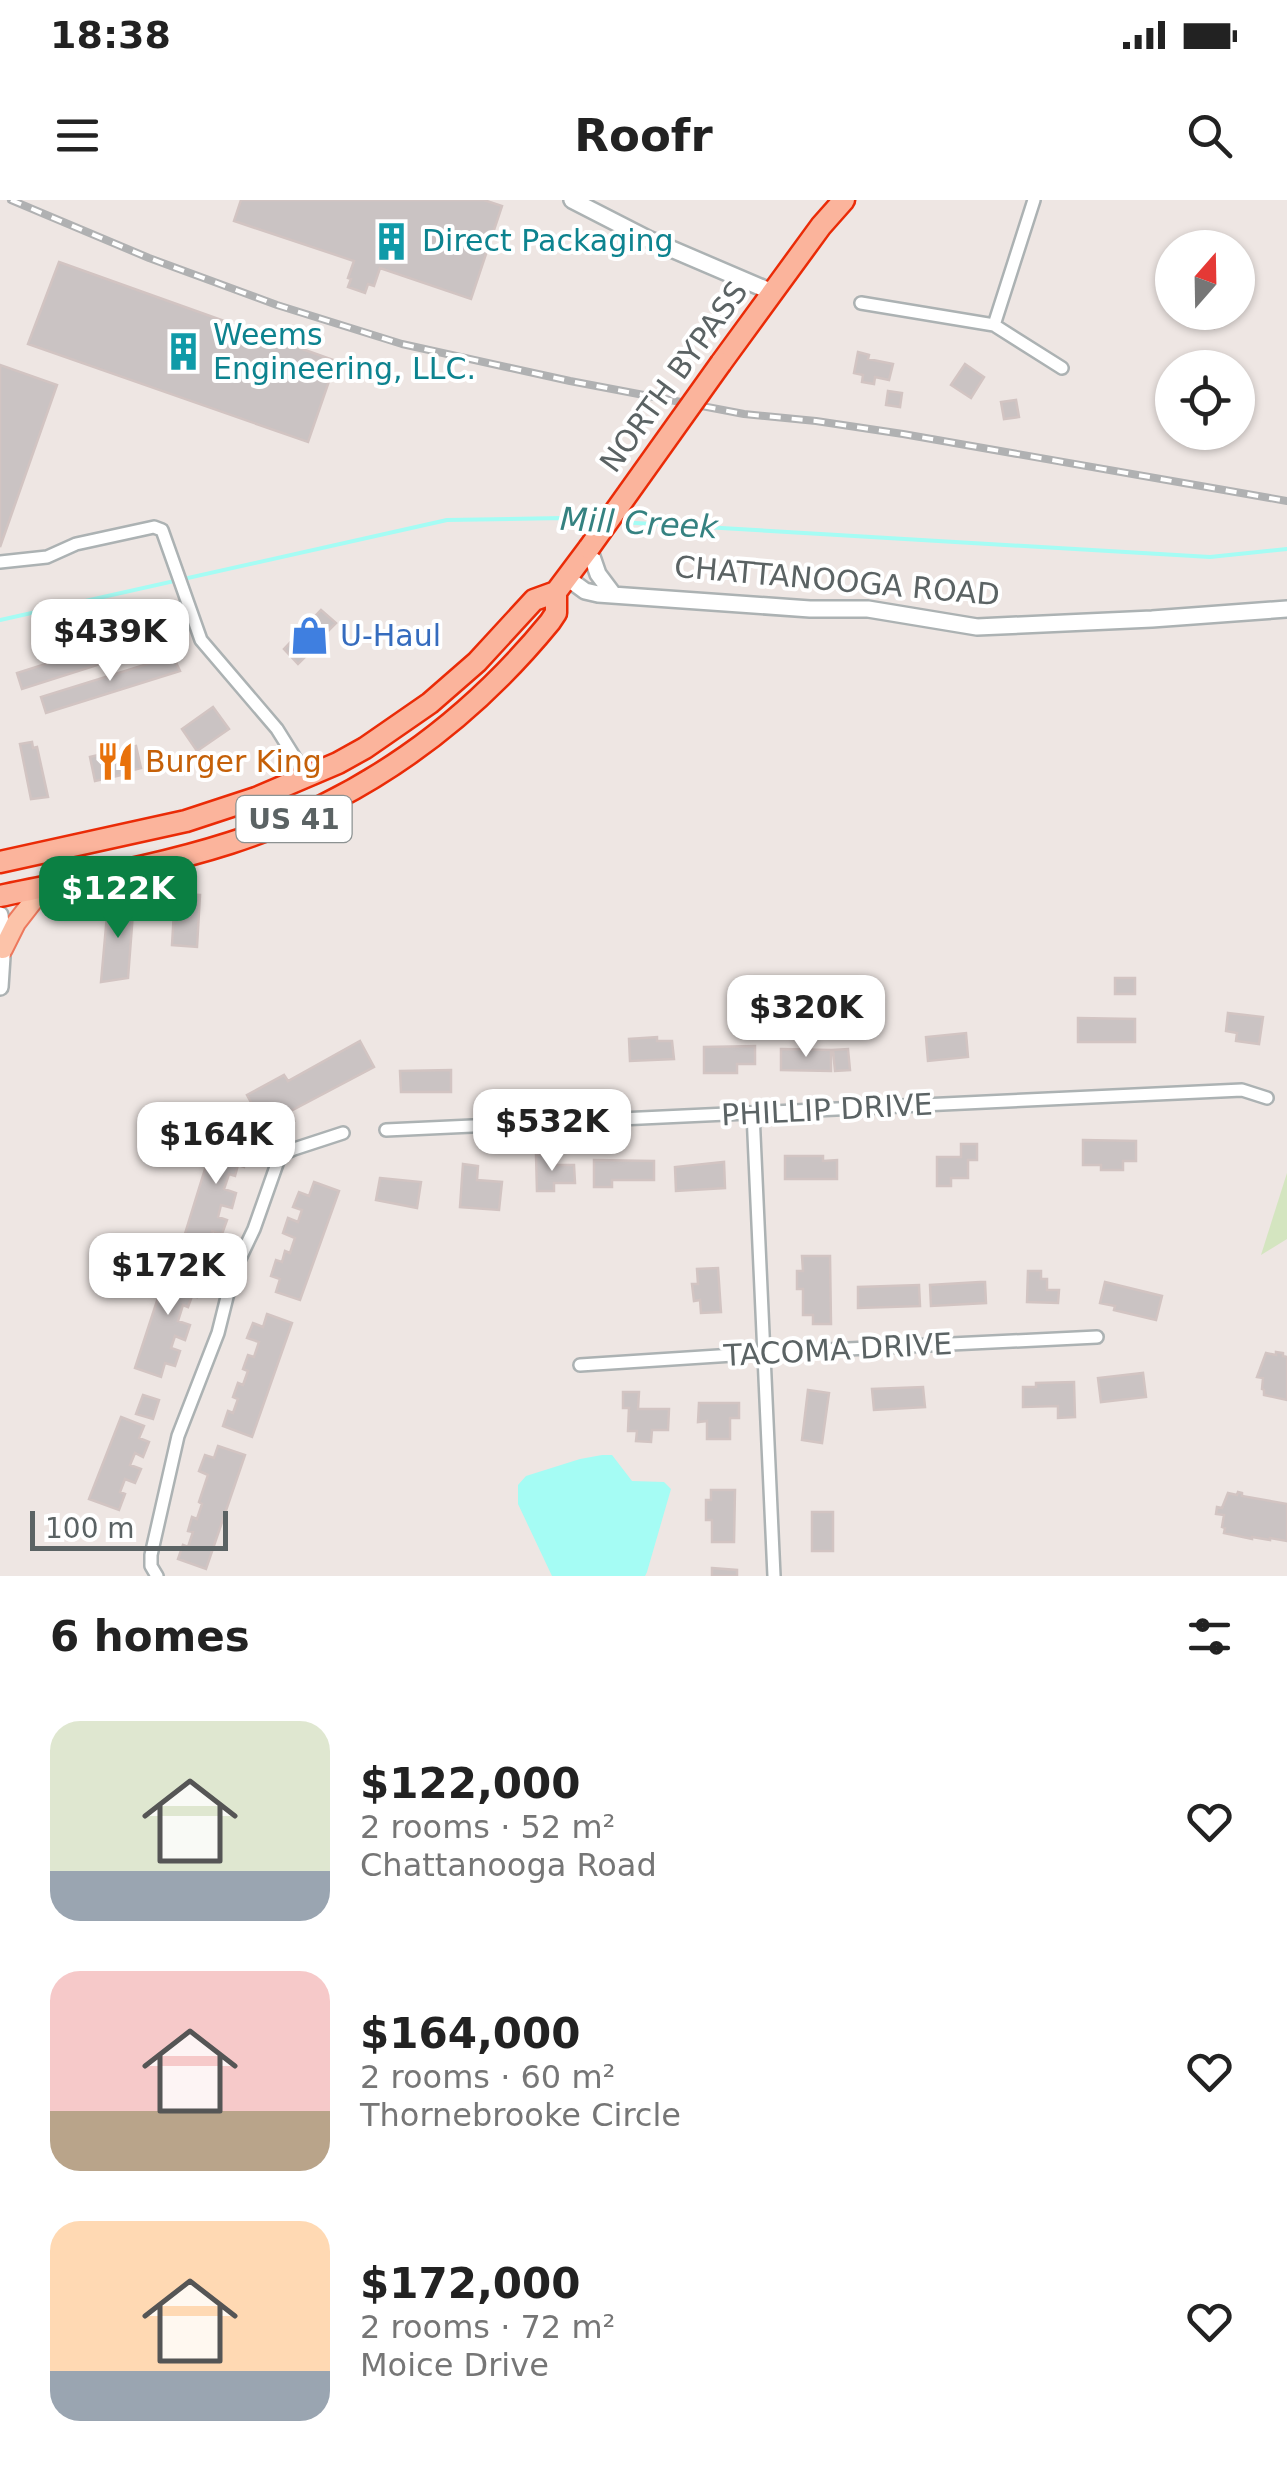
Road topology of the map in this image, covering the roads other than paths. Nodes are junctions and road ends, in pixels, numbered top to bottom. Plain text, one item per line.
1 (572, 200) edge
2 (844, 200) edge
3 (1034, 200) edge
4 (772, 292) junction
5 (861, 303) dead end
6 (994, 325) junction
7 (1062, 368) dead end
8 (589, 548) junction
9 (0, 562) edge
10 (561, 585) junction
11 (612, 594) junction
12 (1287, 609) edge
13 (307, 777) junction
14 (0, 862) edge
15 (44, 887) junction
16 (0, 896) edge
17 (0, 915) edge
18 (3, 948) junction
19 (0, 987) edge
20 (1267, 1098) dead end
21 (753, 1114) junction
22 (386, 1130) dead end
23 (343, 1133) dead end
24 (1097, 1337) dead end
25 (765, 1353) junction
26 (580, 1365) dead end
27 (158, 1576) edge
28 (774, 1576) edge

1 - 4 street
2 - 4 highway, NORTH BYPASS / US 41
3 - 6 street
4 - 8 highway, NORTH BYPASS / US 41, bridge
5 - 6 street
6 - 7 street
8 - 10 highway, NORTH BYPASS / US 41
8 - 11 street
9 - 13 street
10 - 11 street, CHATTANOOGA ROAD
10 - 13 highway, US 41
10 - 15 highway, US 41
11 - 12 street, CHATTANOOGA ROAD
13 - 14 highway, US 41
15 - 16 highway, US 41
15 - 18 main road
17 - 18 street
18 - 19 street
20 - 21 street, PHILLIP DRIVE
21 - 22 street, PHILLIP DRIVE
21 - 25 street
23 - 27 street
24 - 25 street, TACOMA DRIVE
25 - 26 street, TACOMA DRIVE
25 - 28 street

